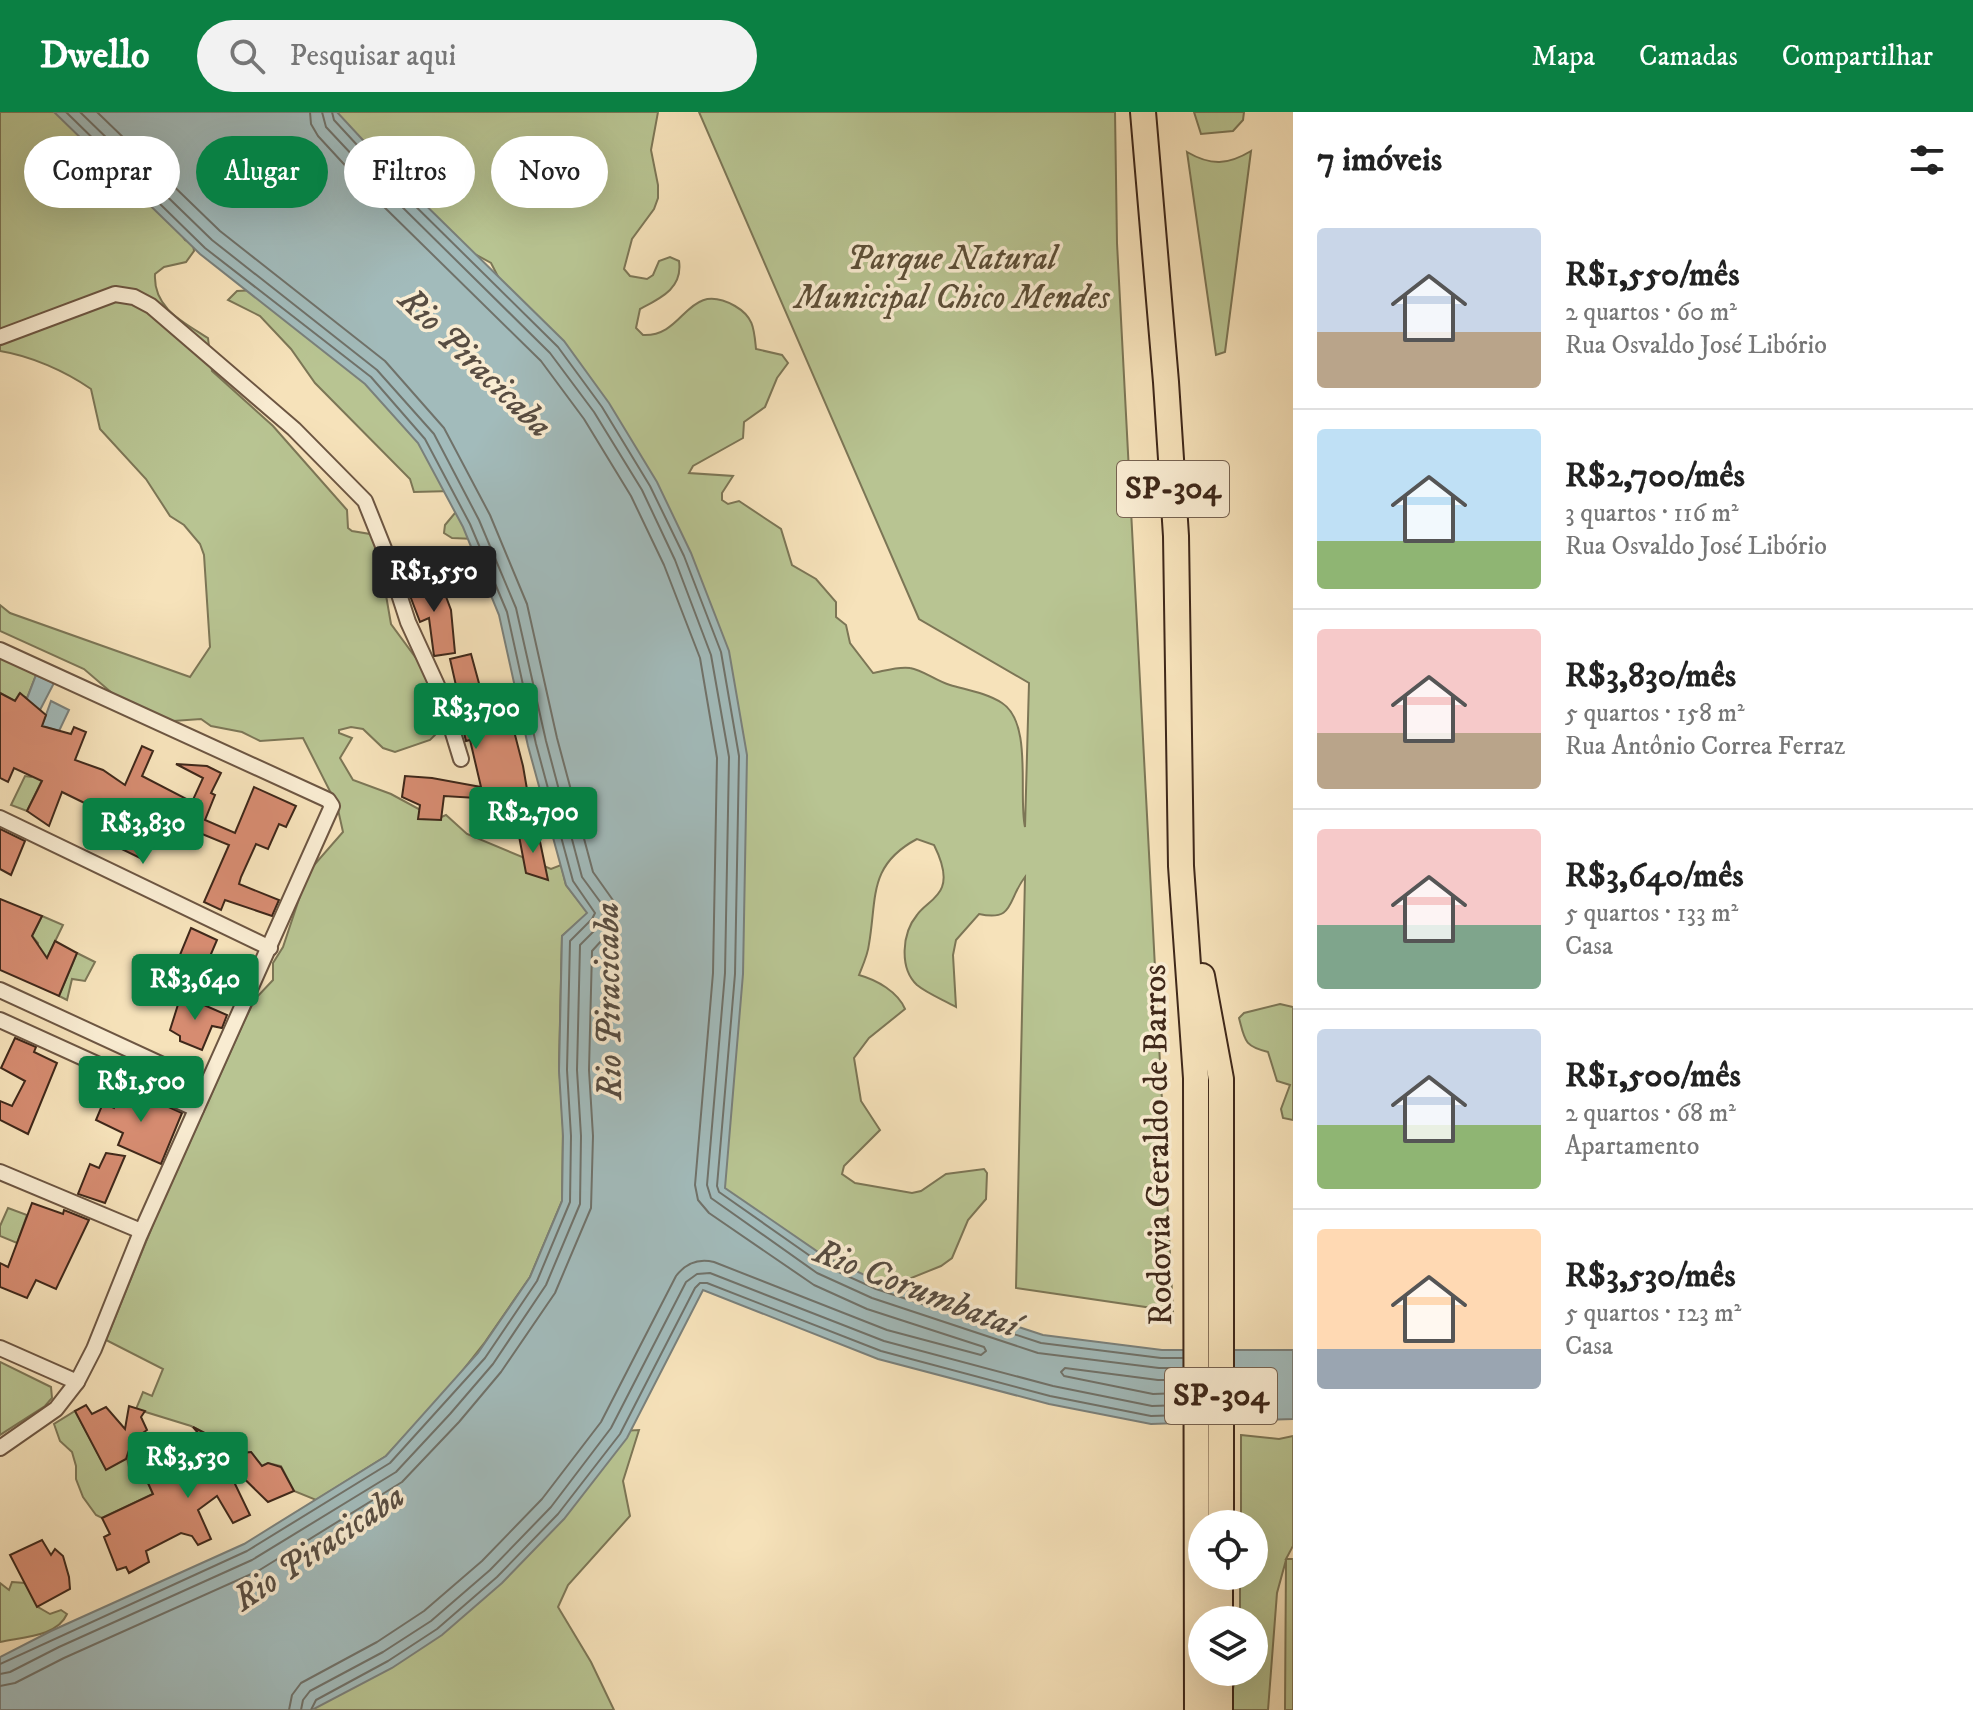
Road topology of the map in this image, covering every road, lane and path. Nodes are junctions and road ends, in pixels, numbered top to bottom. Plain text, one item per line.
1 (1143, 112) edge
2 (0, 337) edge
3 (0, 650) edge
4 (461, 759) dead end
5 (0, 818) edge
6 (270, 948) junction
7 (0, 990) edge
8 (0, 1020) edge
9 (206, 1085) junction
10 (196, 1109) junction
11 (0, 1172) edge
12 (141, 1231) junction
13 (0, 1348) edge
14 (77, 1382) junction
15 (0, 1448) edge
16 (1209, 1467) junction
17 (1218, 1510) edge
18 (1220, 1686) edge
19 (1197, 1710) edge
20 (1220, 1710) edge

1 - 16 highway, Rodovia Geraldo de Barros / SP-304
2 - 4 street
3 - 6 street
5 - 6 street
6 - 9 street
7 - 9 street
8 - 10 street
9 - 10 street
10 - 12 street
11 - 12 street
12 - 14 street
13 - 14 street
14 - 15 street
16 - 17 highway, Rodovia Geraldo de Barros / SP-304
16 - 19 highway, Rodovia Geraldo de Barros / SP-304
18 - 20 highway

